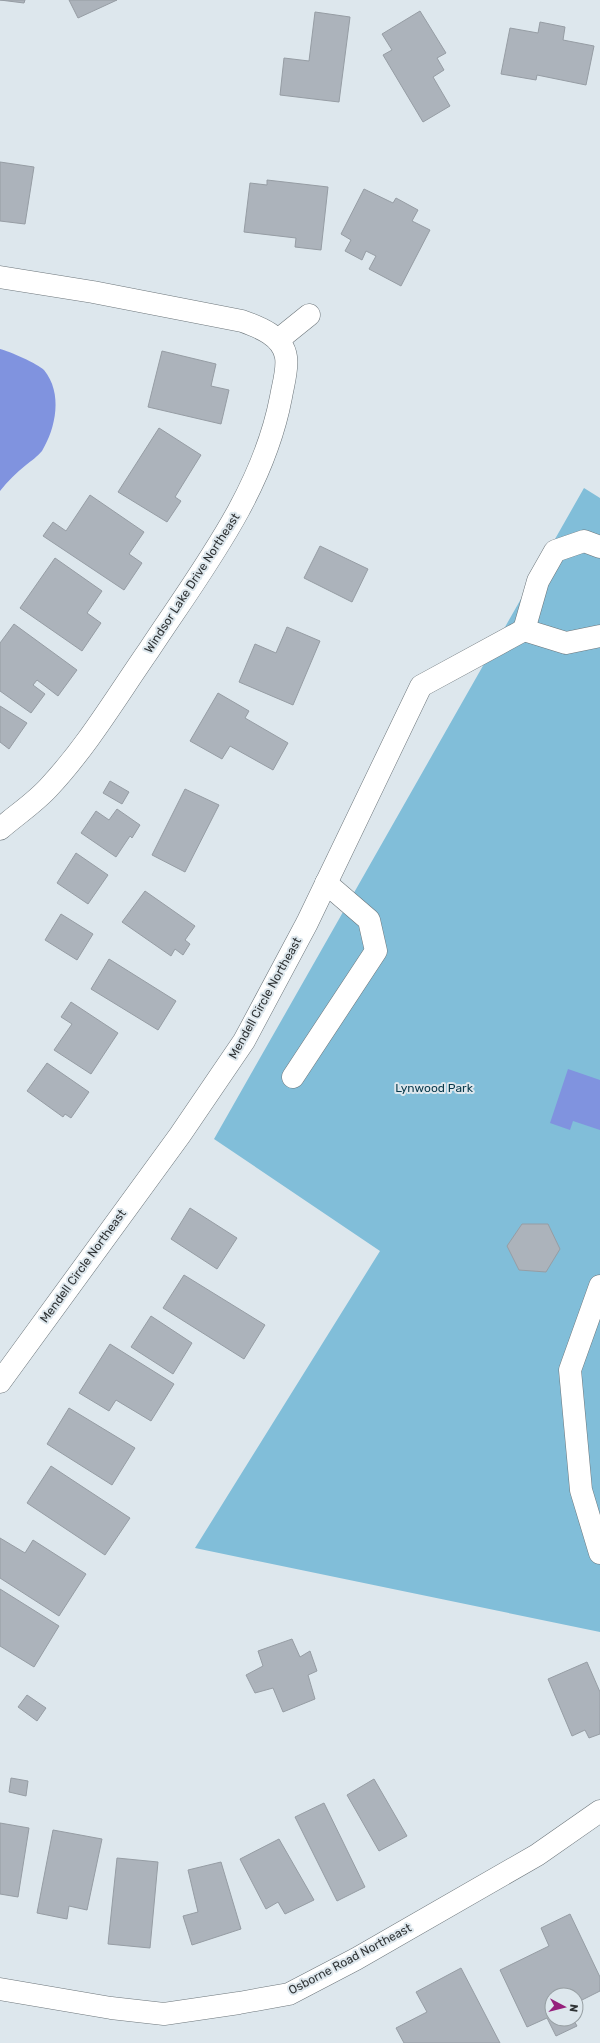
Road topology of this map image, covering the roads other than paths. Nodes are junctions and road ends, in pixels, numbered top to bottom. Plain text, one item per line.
1 (0, 276) edge
2 (309, 315) dead end
3 (278, 340) junction
4 (600, 547) edge
5 (524, 630) junction
6 (600, 636) edge
7 (0, 828) edge
8 (326, 883) junction
9 (293, 1077) dead end
10 (600, 1286) edge
11 (0, 1382) edge
12 (600, 1553) edge
13 (600, 1811) edge
14 (0, 1990) edge

1 - 3 street
2 - 3 street
3 - 7 street, Windsor Lake Drive Northeast
4 - 5 street
5 - 6 street
5 - 8 street, Mendell Circle Northeast
8 - 9 street
8 - 11 street, Mendell Circle Northeast
10 - 12 street
13 - 14 street, Osborne Road Northeast

